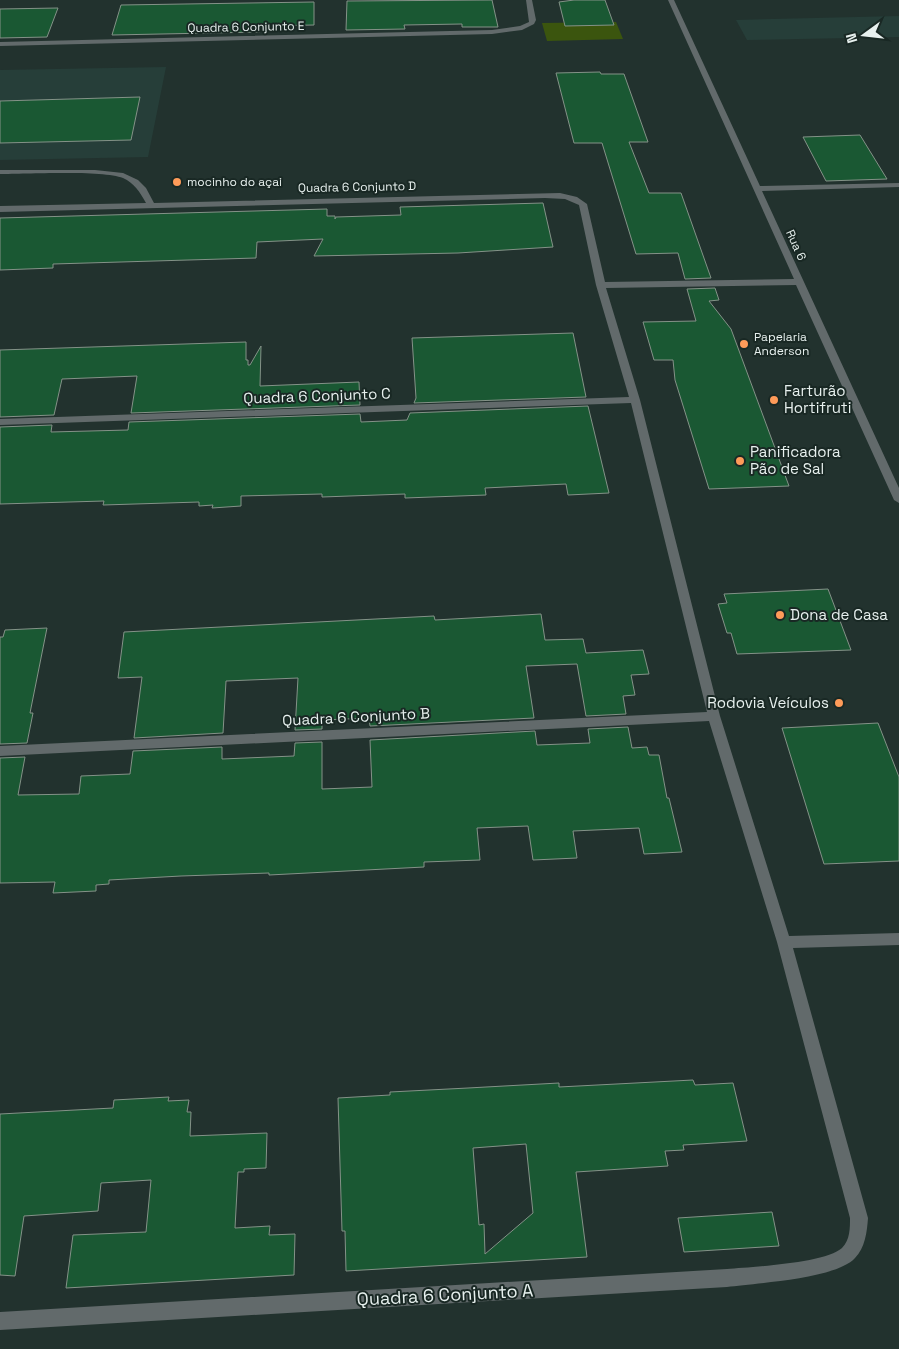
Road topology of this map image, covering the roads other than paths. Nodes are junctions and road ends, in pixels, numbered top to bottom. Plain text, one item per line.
1 (529, 0) edge
2 (671, 0) edge
3 (0, 44) edge
4 (0, 172) edge
5 (899, 185) edge
6 (757, 189) junction
7 (151, 205) junction
8 (0, 209) edge
9 (800, 282) junction
10 (602, 285) junction
11 (635, 400) junction
12 (0, 422) edge
13 (899, 500) edge
14 (714, 716) junction
15 (0, 751) edge
16 (899, 939) edge
17 (784, 942) junction
18 (0, 1321) edge

1 - 3 street, Quadra 6 Conjunto E
2 - 6 street, Rua 6
4 - 7 street
5 - 6 street
6 - 9 street, Rua 6
7 - 8 street, Quadra 6 Conjunto D
7 - 10 street, Quadra 6 Conjunto D
9 - 10 street
9 - 13 street, Rua 6
10 - 11 street
11 - 12 street, Quadra 6 Conjunto C
11 - 14 street
14 - 15 street, Quadra 6 Conjunto B
14 - 17 street
16 - 17 street
17 - 18 street, Quadra 6 Conjunto A

